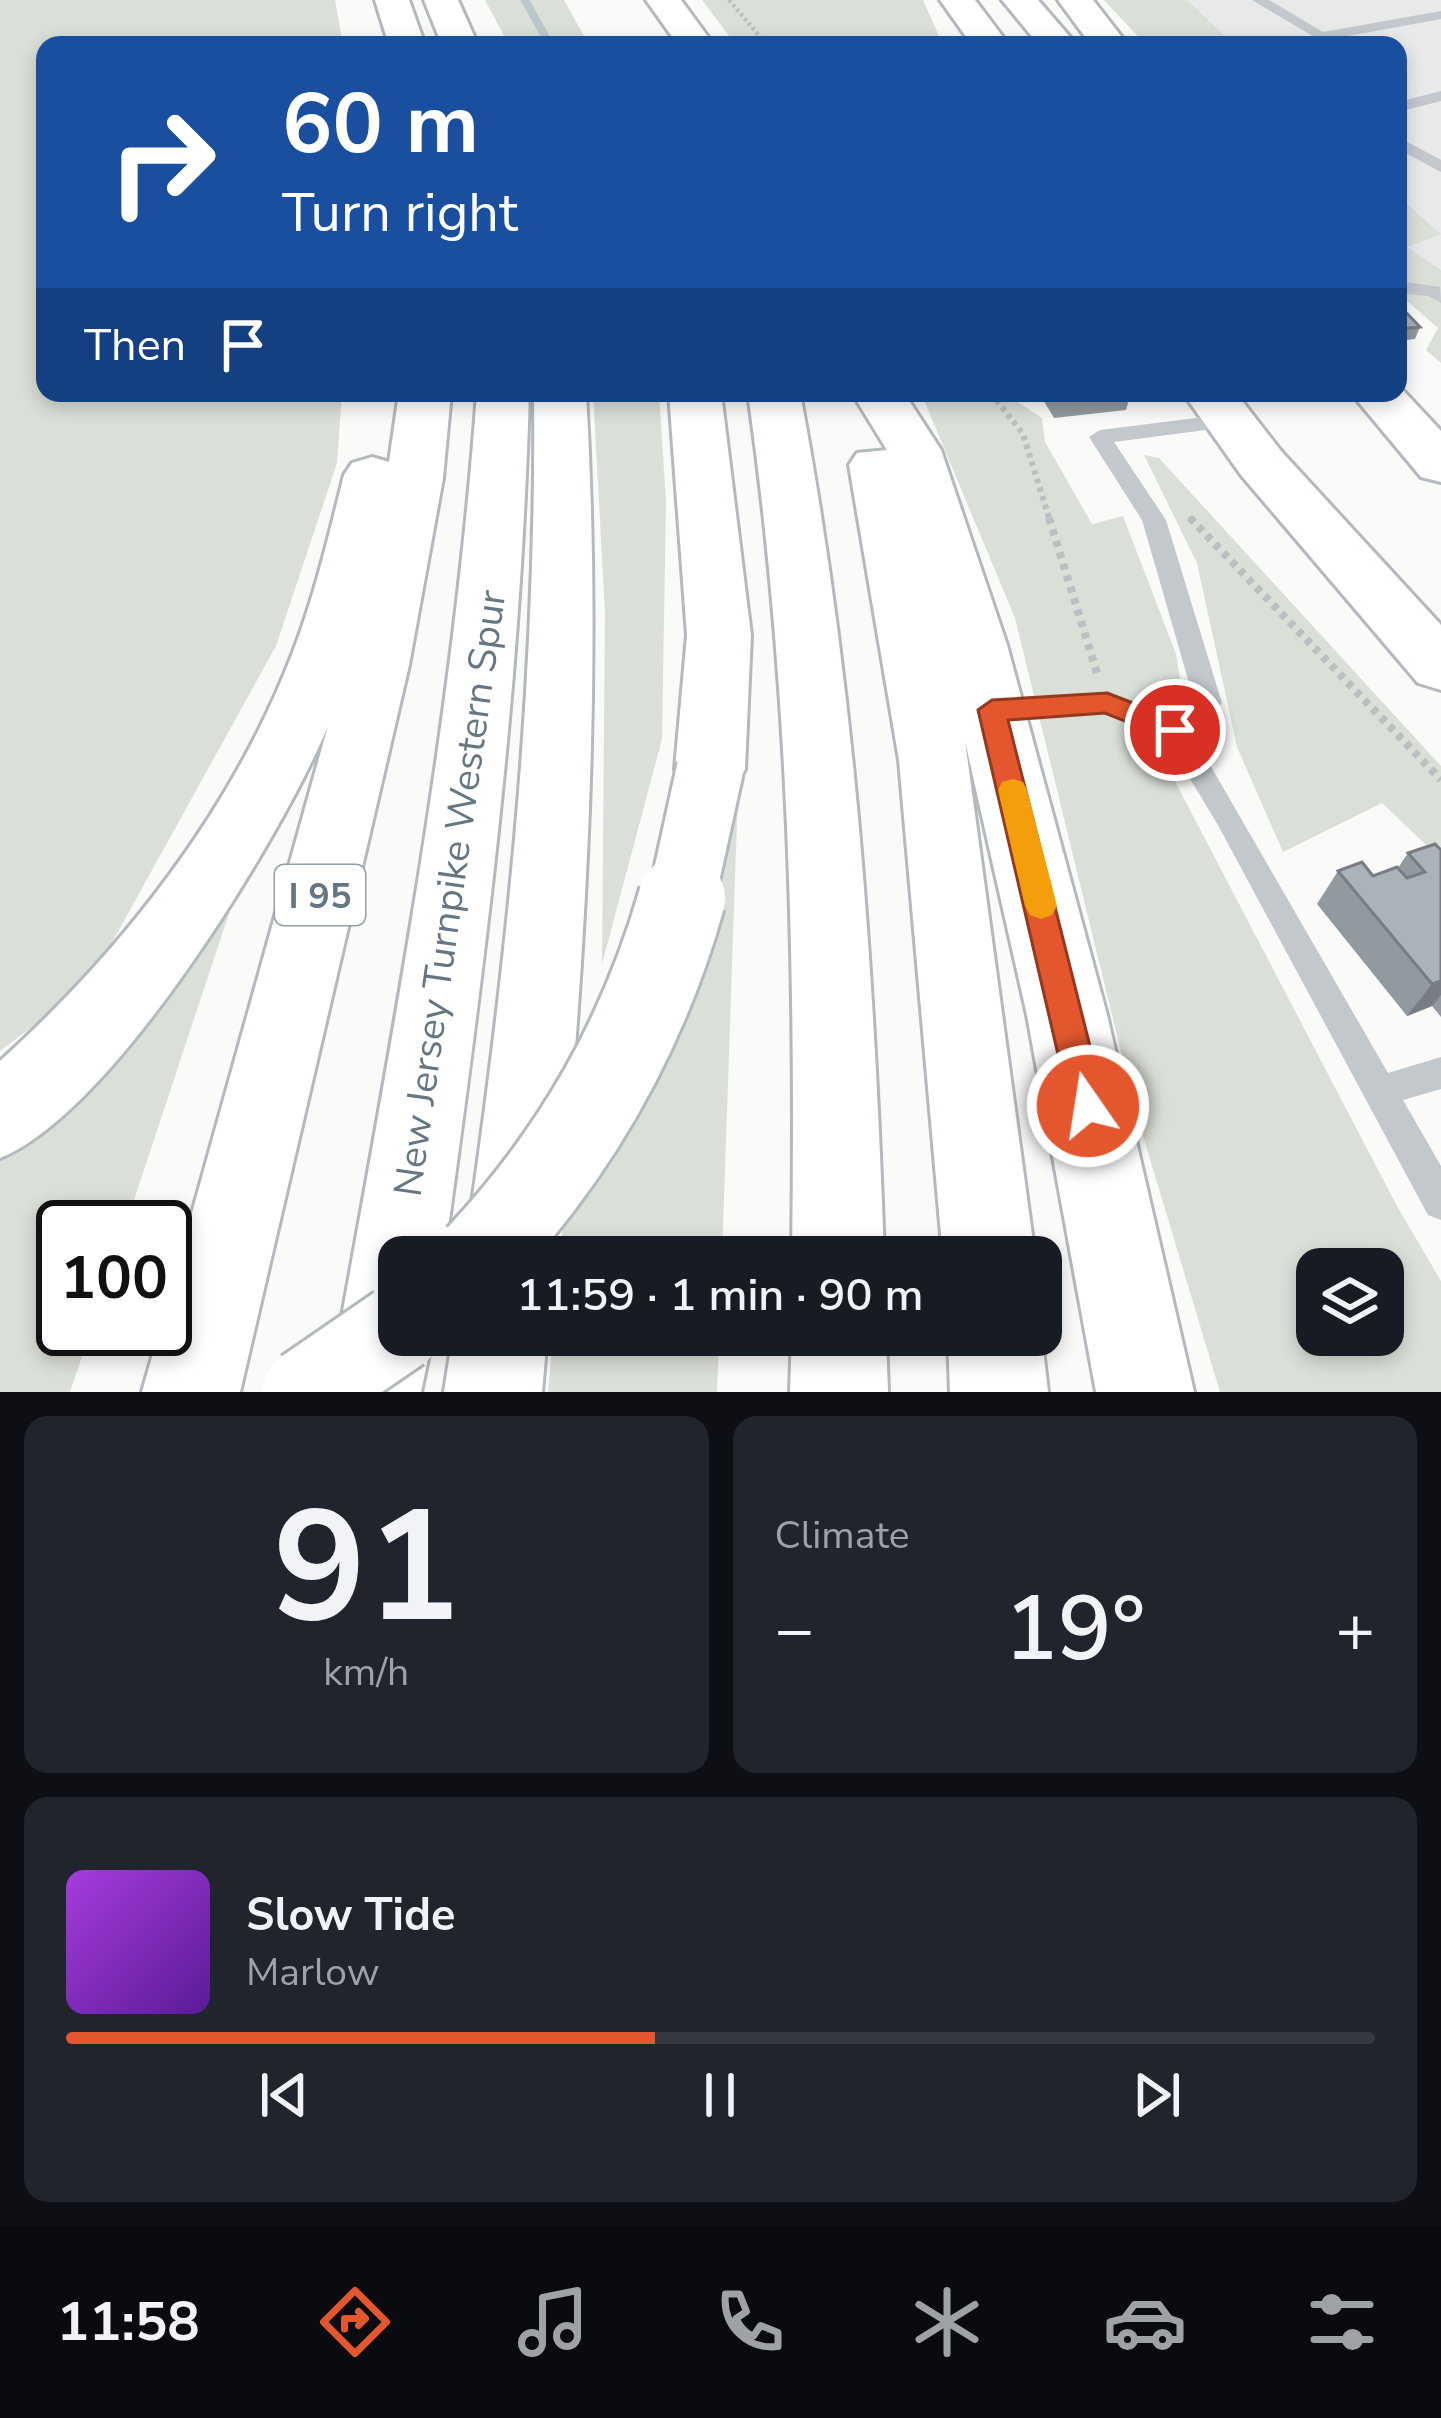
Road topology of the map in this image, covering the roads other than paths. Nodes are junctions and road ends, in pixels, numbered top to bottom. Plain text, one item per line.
1 (392, 0) edge
2 (441, 0) edge
3 (663, 0) edge
4 (957, 0) edge
5 (986, 0) edge
6 (1019, 0) edge
7 (1259, 0) edge
8 (1075, 2) edge
9 (1441, 15) edge
10 (404, 36) edge
11 (456, 36) edge
12 (689, 36) edge
13 (987, 36) edge
14 (993, 36) edge
15 (1051, 36) edge
16 (1103, 36) edge
17 (1318, 36) edge
18 (1331, 36) edge
19 (1441, 96) edge
20 (1407, 105) edge
21 (1407, 147) edge
22 (1441, 167) edge
23 (1407, 288) edge
24 (1441, 297) edge
25 (399, 402) edge
26 (424, 402) edge
27 (502, 402) edge
28 (560, 402) edge
29 (696, 402) edge
30 (776, 402) edge
31 (859, 402) edge
32 (884, 402) edge
33 (1385, 402) edge
34 (1219, 407) edge
35 (1441, 465) edge
36 (1441, 666) edge
37 (992, 710) junction
38 (1175, 730) junction
39 (1441, 1072) edge
40 (1380, 1091) junction
41 (0, 1117) edge
42 (1441, 1202) edge
43 (498, 1236) edge
44 (512, 1236) edge
45 (838, 1236) edge
46 (987, 1236) edge
47 (378, 1342) edge
48 (497, 1356) edge
49 (838, 1356) edge
50 (996, 1356) edge
51 (190, 1392) edge
52 (306, 1392) edge
53 (377, 1392) edge
54 (493, 1392) edge
55 (839, 1392) edge
56 (999, 1392) edge
57 (1145, 1392) edge

1 - 10 highway
2 - 11 highway
3 - 12 highway
4 - 13 highway
5 - 14 highway
6 - 15 highway
7 - 17 lane
8 - 16 highway
9 - 18 lane
19 - 20 lane
21 - 22 lane
23 - 24 lane
25 - 41 highway
26 - 51 highway, I 95
27 - 53 highway, New Jersey Turnpike Western Spur
28 - 44 highway
29 - 43 highway, bridge
30 - 45 highway
31 - 46 highway
32 - 37 highway
33 - 35 highway
34 - 36 highway
34 - 38 lane
37 - 38 lane
37 - 57 highway
38 - 40 lane
39 - 40 lane
40 - 42 lane
47 - 52 highway, bridge
48 - 54 highway
49 - 55 highway
50 - 56 highway

